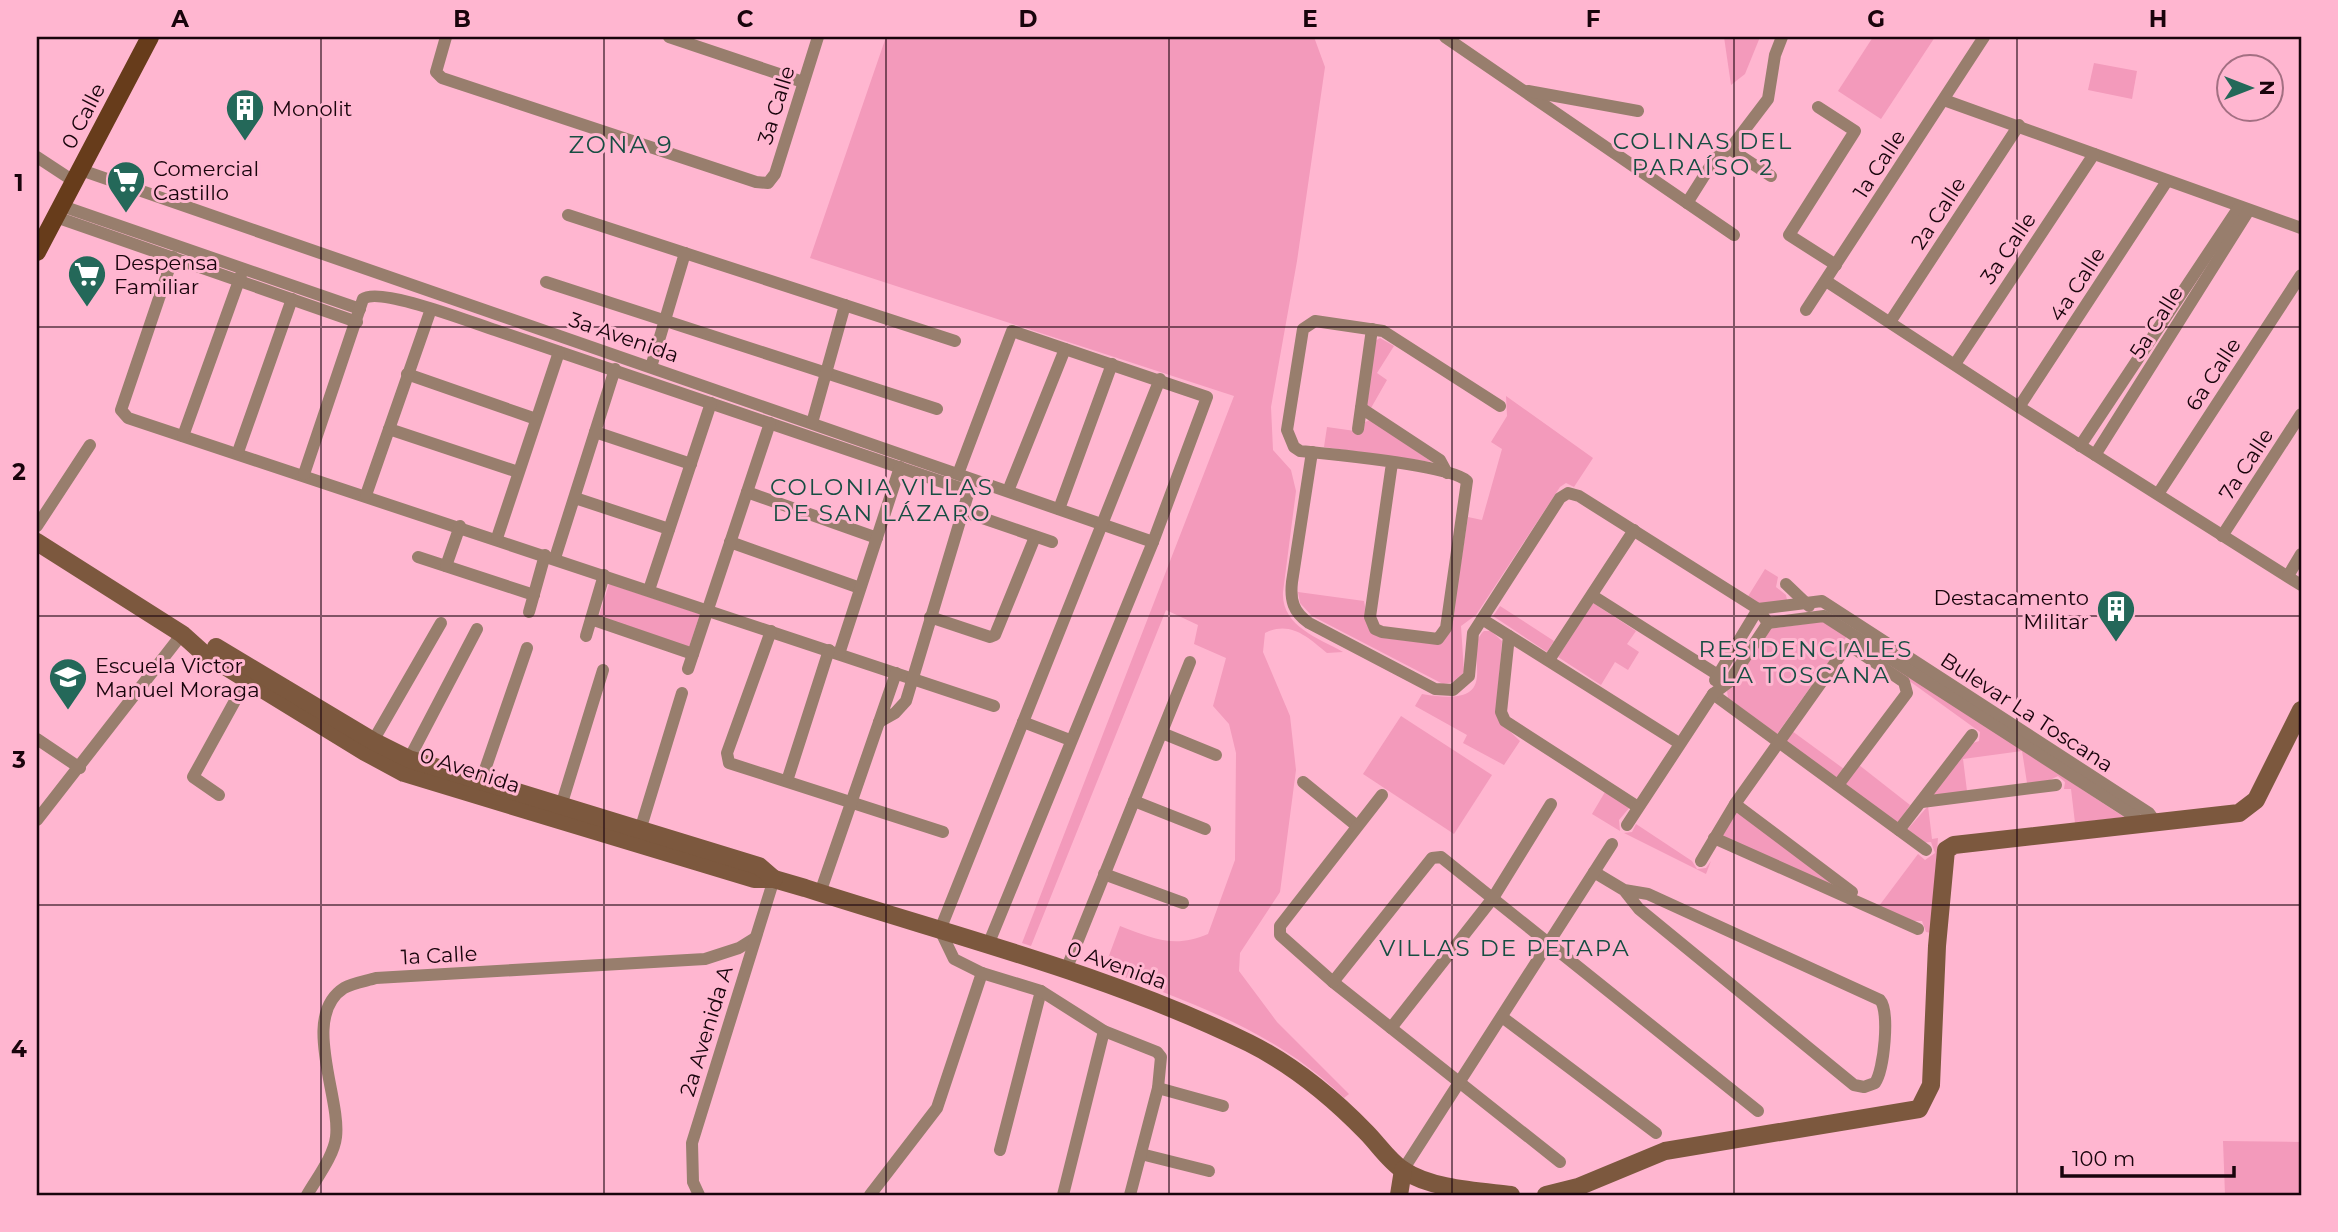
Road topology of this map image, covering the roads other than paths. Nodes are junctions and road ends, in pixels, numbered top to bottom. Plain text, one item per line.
1 (150, 37) edge
2 (446, 37) edge
3 (669, 37) edge
4 (818, 37) edge
5 (1445, 37) edge
6 (1782, 37) edge
7 (1983, 37) edge
8 (684, 39) edge
9 (803, 82) junction
10 (1521, 89) junction
11 (1944, 100) junction
12 (1818, 107) dead end
13 (1638, 111) dead end
14 (2019, 125) junction
15 (1730, 149) junction
16 (2094, 154) junction
17 (37, 158) edge
18 (78, 176) junction
19 (1770, 176) dead end
20 (2167, 181) junction
21 (1687, 203) junction
22 (2244, 208) junction
23 (59, 212) junction
24 (568, 215) dead end
25 (2301, 228) edge
26 (1734, 235) dead end
27 (37, 252) edge
28 (685, 253) junction
29 (173, 257) junction
30 (1836, 265) junction
31 (243, 268) junction
32 (2301, 275) edge
33 (1826, 281) junction
34 (546, 282) dead end
35 (239, 283) junction
36 (292, 299) junction
37 (845, 305) junction
38 (431, 309) junction
39 (1806, 310) dead end
40 (358, 316) junction
41 (665, 321) junction
42 (1890, 322) junction
43 (1373, 329) junction
44 (955, 341) dead end
45 (1065, 349) junction
46 (559, 352) junction
47 (1112, 364) junction
48 (1955, 364) junction
49 (651, 367) junction
50 (615, 369) junction
51 (826, 373) junction
52 (407, 374) junction
53 (1160, 379) junction
54 (711, 403) junction
55 (1500, 406) dead end
56 (2019, 407) junction
57 (1361, 408) junction
58 (937, 409) dead end
59 (2301, 414) edge
60 (536, 419) junction
61 (770, 423) junction
62 (812, 423) junction
63 (388, 429) junction
64 (1358, 429) dead end
65 (595, 432) junction
66 (183, 436) junction
67 (90, 446) dead end
68 (2080, 446) junction
69 (238, 452) junction
70 (1312, 452) junction
71 (2095, 455) junction
72 (1392, 463) junction
73 (691, 464) junction
74 (900, 467) junction
75 (518, 472) junction
76 (1447, 473) junction
77 (303, 474) junction
78 (958, 474) junction
79 (1008, 491) junction
80 (747, 492) junction
81 (2158, 494) junction
82 (366, 495) junction
83 (575, 498) junction
84 (1059, 509) junction
85 (965, 512) junction
86 (1102, 524) junction
87 (37, 526) edge
88 (460, 526) junction
89 (669, 529) junction
90 (1634, 530) junction
91 (2222, 536) junction
92 (1035, 537) junction
93 (497, 538) junction
94 (877, 538) junction
95 (37, 542) edge
96 (730, 542) junction
97 (1052, 542) dead end
98 (1153, 542) junction
99 (2301, 554) edge
100 (418, 557) dead end
101 (550, 557) junction
102 (446, 566) junction
103 (604, 575) junction
104 (2288, 576) junction
105 (1786, 584) dead end
106 (2301, 585) edge
107 (860, 588) junction
108 (649, 590) junction
109 (534, 595) junction
110 (1592, 596) junction
111 (1808, 603) junction
112 (1758, 609) junction
113 (708, 610) junction
114 (528, 612) dead end
115 (930, 617) junction
116 (1811, 617) junction
117 (591, 619) junction
118 (1482, 619) junction
119 (441, 623) dead end
120 (1768, 623) junction
121 (477, 629) dead end
122 (771, 631) junction
123 (182, 634) junction
124 (586, 636) dead end
125 (1509, 636) junction
126 (527, 648) dead end
127 (834, 652) junction
128 (692, 654) junction
129 (1549, 660) junction
130 (1190, 662) dead end
131 (688, 668) dead end
132 (603, 670) dead end
133 (896, 673) junction
134 (1715, 674) junction
135 (911, 677) junction
136 (247, 679) junction
137 (1728, 682) junction
138 (682, 693) dead end
139 (1713, 694) junction
140 (994, 706) dead end
141 (2301, 710) edge
142 (878, 722) junction
143 (1023, 722) junction
144 (1162, 733) junction
145 (1972, 735) dead end
146 (37, 739) edge
147 (1070, 740) junction
148 (373, 741) junction
149 (1778, 742) junction
150 (1679, 743) junction
151 (1216, 755) dead end
152 (409, 759) junction
153 (80, 768) junction
154 (788, 780) junction
155 (1303, 782) dead end
156 (1838, 785) junction
157 (2056, 785) dead end
158 (478, 790) junction
159 (219, 794) dead end
160 (1382, 795) dead end
161 (1134, 801) junction
162 (850, 802) junction
163 (1922, 802) junction
164 (1551, 804) dead end
165 (1735, 804) junction
166 (561, 806) junction
167 (1638, 807) junction
168 (37, 820) edge
169 (2150, 824) junction
170 (1627, 825) dead end
171 (1357, 826) junction
172 (1205, 829) dead end
173 (1899, 830) junction
174 (943, 832) dead end
175 (638, 837) junction
176 (1714, 838) junction
177 (1612, 844) dead end
178 (1926, 850) dead end
179 (1701, 861) dead end
180 (1594, 872) junction
181 (1104, 874) junction
182 (774, 879) junction
183 (1624, 890) junction
184 (820, 893) junction
185 (1493, 898) junction
186 (1183, 903) dead end
187 (1869, 905) junction
188 (1918, 929) dead end
189 (940, 930) junction
190 (755, 938) junction
191 (988, 945) junction
192 (1549, 945) junction
193 (1066, 970) junction
194 (982, 973) junction
195 (1334, 982) junction
196 (1041, 991) junction
197 (1502, 1017) junction
198 (1391, 1028) junction
199 (1104, 1031) junction
200 (1459, 1083) junction
201 (1158, 1088) junction
202 (1223, 1106) dead end
203 (1758, 1111) dead end
204 (1656, 1133) dead end
205 (1000, 1150) dead end
206 (1141, 1154) junction
207 (1560, 1163) dead end
208 (1403, 1170) junction
209 (1209, 1171) dead end
210 (307, 1195) edge
211 (699, 1195) edge
212 (870, 1195) edge
213 (1063, 1195) edge
214 (1130, 1195) edge
215 (1399, 1195) edge
216 (1511, 1195) edge
217 (1546, 1195) edge

1 - 18 main road, 0 Calle
2 - 9 street, 3a Calle
3 - 8 street
4 - 9 street, 3a Calle
5 - 10 street
6 - 15 street
7 - 11 street, 1a Calle
8 - 9 street
10 - 13 street
10 - 21 street
11 - 14 street
11 - 30 street, 1a Calle
12 - 30 street
14 - 16 street
14 - 42 street, 2a Calle
15 - 19 street
15 - 21 street
16 - 20 street
16 - 48 street, 3a Calle
17 - 18 street, 3a Avenida
18 - 23 main road, 0 Calle
18 - 49 street, 3a Avenida
20 - 22 street
20 - 56 street, 4a Calle
21 - 26 street
22 - 25 street
22 - 68 street, 5a Calle
22 - 71 street, 5a Calle
23 - 27 main road, 0 Calle
23 - 29 street
23 - 31 street
24 - 28 street
28 - 37 street
28 - 41 street
29 - 35 street
29 - 66 street
30 - 33 street, 1a Calle
31 - 35 street
31 - 40 street
32 - 81 street, 6a Calle
33 - 39 street, 1a Calle
33 - 42 street
34 - 41 street
35 - 36 street
35 - 66 street
36 - 40 street
36 - 69 street
37 - 44 street
37 - 51 street
38 - 40 street
38 - 46 street
38 - 52 street
40 - 77 street
41 - 49 street
41 - 51 street
42 - 48 street
43 - 55 street
43 - 57 street
43 - 70 street
45 - 47 street
45 - 78 street
45 - 79 street
46 - 50 street
46 - 60 street
47 - 53 street
47 - 84 street
48 - 56 street
49 - 62 street, 3a Avenida
50 - 54 street
50 - 65 street
51 - 58 street
51 - 62 street
52 - 60 street
52 - 63 street
53 - 86 street
53 - 98 street
54 - 61 street
54 - 73 street
56 - 68 street
57 - 64 street
57 - 76 street
59 - 91 street, 7a Calle
60 - 75 street
61 - 74 street
61 - 80 street
62 - 78 street, 3a Avenida
63 - 75 street
63 - 82 street
65 - 73 street
65 - 83 street
66 - 69 street
67 - 87 street
68 - 71 street
69 - 77 street
70 - 72 street
70 - 118 street
71 - 81 street
72 - 76 street
72 - 76 street
73 - 89 street
74 - 85 street
74 - 94 street
75 - 93 street
77 - 82 street
78 - 79 street, 3a Avenida
79 - 84 street, 3a Avenida
80 - 94 street
80 - 96 street
81 - 91 street
82 - 88 street
83 - 89 street
83 - 101 street
84 - 86 street, 3a Avenida
85 - 92 street
85 - 115 street
86 - 98 street, 3a Avenida
86 - 143 street
88 - 93 street
88 - 102 street
89 - 108 street
90 - 110 street
90 - 112 street
90 - 118 street
91 - 104 street
92 - 97 street
92 - 115 street
93 - 101 street
94 - 107 street
95 - 123 main road, 0 Avenida
96 - 107 street
96 - 113 street
98 - 147 street
99 - 104 street
100 - 102 street
101 - 103 street
101 - 109 street
102 - 109 street
103 - 108 street
103 - 117 street
104 - 106 street
105 - 111 street
107 - 127 street
108 - 113 street
109 - 114 street
110 - 129 street
110 - 134 street
111 - 112 street, Bulevar La Toscana
111 - 116 street
111 - 169 street, Bulevar La Toscana
112 - 120 street
112 - 134 street
113 - 122 street
113 - 128 street
115 - 135 street
116 - 120 street, Bulevar La Toscana
116 - 169 street, Bulevar La Toscana
117 - 124 street
117 - 128 street
118 - 125 street
119 - 148 street
120 - 137 street
121 - 152 street
122 - 127 street
122 - 154 street
123 - 136 main road, 0 Avenida
123 - 148 main road, 0 Avenida
123 - 153 street
125 - 129 street
125 - 167 street
126 - 158 street
127 - 133 street
127 - 154 street
128 - 131 street
129 - 150 street
130 - 144 street
132 - 166 street
133 - 135 street
133 - 142 street
134 - 137 street
134 - 139 street
135 - 140 street
135 - 142 street
136 - 158 main road, 0 Avenida
136 - 159 street
137 - 139 street
138 - 175 street
139 - 149 street
139 - 150 street
141 - 169 main road
142 - 162 street
143 - 147 street
143 - 189 street
144 - 151 street
144 - 161 street
145 - 163 street
146 - 153 street
147 - 191 street
148 - 152 main road, 0 Avenida
149 - 156 street
149 - 156 street
149 - 165 street
150 - 167 street
152 - 158 main road, 0 Avenida
153 - 168 street
154 - 162 street
155 - 171 street
156 - 173 street
157 - 163 street
158 - 166 main road, 0 Avenida
158 - 175 main road, 0 Avenida
160 - 171 street
161 - 172 street
161 - 181 street
162 - 174 street
162 - 184 street
163 - 173 street
164 - 185 street
165 - 176 street
165 - 187 street
166 - 175 main road, 0 Avenida
167 - 170 street
169 - 217 main road
171 - 195 street
173 - 178 street
175 - 182 main road, 0 Avenida
176 - 179 street
176 - 187 street
177 - 180 street
180 - 183 street
180 - 192 street
181 - 186 street
181 - 193 street
182 - 184 main road, 0 Avenida
182 - 190 street, 2a Avenida A
183 - 183 street
184 - 189 main road, 0 Avenida
185 - 192 street
185 - 195 street
185 - 198 street
187 - 188 street
189 - 191 main road, 0 Avenida
189 - 194 street
190 - 210 street, 1a Calle
190 - 211 street, 2a Avenida A
191 - 193 main road, 0 Avenida
192 - 197 street
192 - 203 street
193 - 208 main road, 0 Avenida
194 - 196 street
194 - 212 street
195 - 198 street
196 - 199 street
196 - 205 street
197 - 200 street
197 - 204 street
198 - 200 street
199 - 201 street
199 - 213 street
200 - 207 street
200 - 208 street
201 - 202 street
201 - 206 street
206 - 209 street
206 - 214 street
208 - 215 main road
208 - 216 main road

